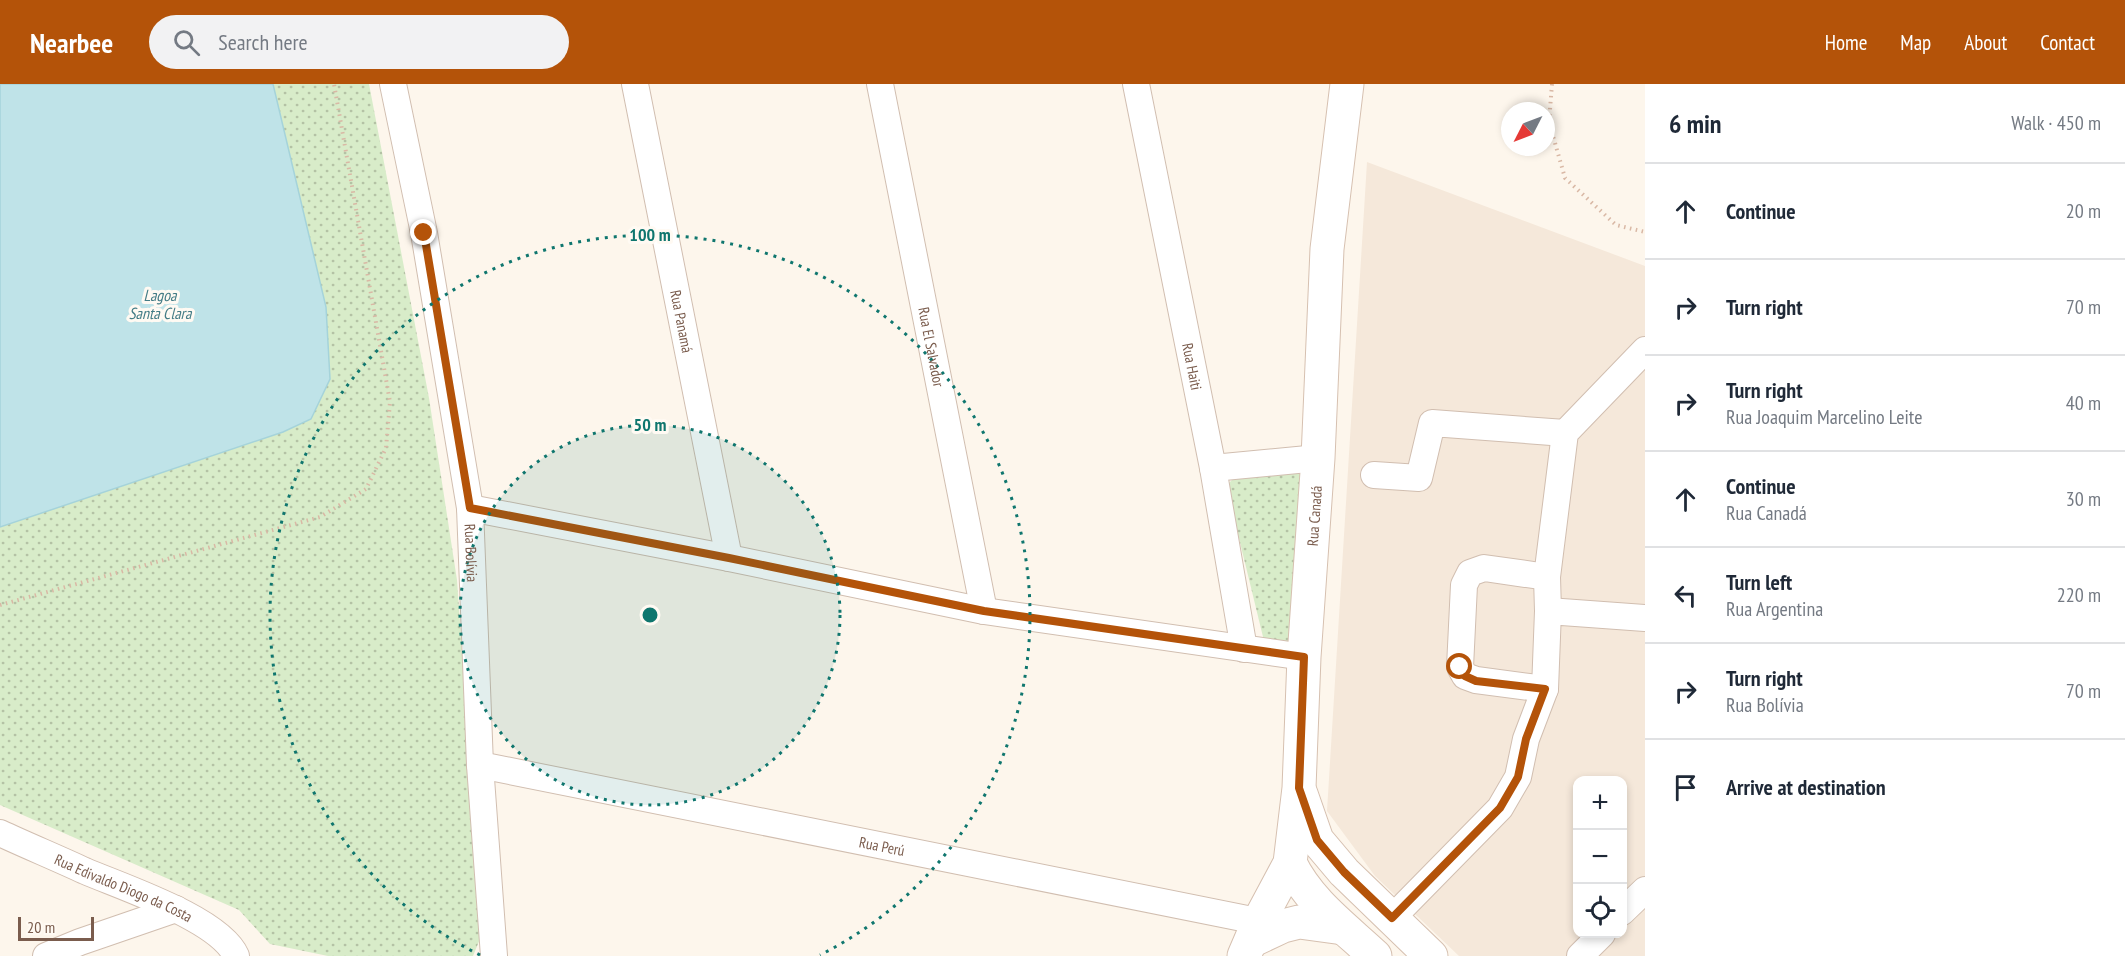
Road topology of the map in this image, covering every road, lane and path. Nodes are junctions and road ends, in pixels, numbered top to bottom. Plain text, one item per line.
1 (333, 84) edge
2 (393, 84) edge
3 (635, 84) edge
4 (880, 84) edge
5 (1137, 84) edge
6 (1347, 84) edge
7 (1552, 84) edge
8 (1645, 232) edge
9 (1645, 350) edge
10 (1565, 433) junction
11 (1318, 458) junction
12 (1213, 468) junction
13 (1374, 475) dead end
14 (470, 508) junction
15 (729, 558) junction
16 (1547, 577) junction
17 (0, 605) edge
18 (984, 611) junction
19 (1548, 611) junction
20 (1645, 618) edge
21 (1244, 649) junction
22 (1304, 657) junction
23 (1545, 689) junction
24 (480, 765) junction
25 (1299, 788) junction
26 (0, 833) edge
27 (1290, 863) junction
28 (1645, 890) edge
29 (1627, 908) edge
30 (176, 909) junction
31 (1392, 918) junction
32 (1343, 928) junction
33 (1259, 936) edge
34 (1597, 938) edge
35 (46, 956) edge
36 (236, 956) edge
37 (494, 956) edge
38 (1375, 956) edge
39 (1431, 956) edge
40 (1580, 956) edge

1 - 17 path
2 - 14 street, Rua Bolívia
3 - 15 street, Rua Panamá
4 - 18 street, Rua El Salvador
5 - 12 street, Rua Haiti
6 - 11 main road, Rua Canadá
7 - 8 path
9 - 10 street
10 - 13 street
10 - 16 street
11 - 12 street
11 - 22 main road, Rua Canadá
12 - 21 street, Rua Haiti
14 - 15 street
14 - 24 street, Rua Bolívia
15 - 18 street
16 - 19 street
16 - 23 street
18 - 21 street
19 - 20 street
19 - 23 street
21 - 22 street
22 - 25 main road, Rua Canadá
23 - 31 street
24 - 33 street, Rua Perú
24 - 37 street, Rua Bolívia
25 - 27 main road, Rua Canadá
25 - 31 main road
26 - 30 street, Rua Edivaldo Diogo da Costa
27 - 32 main road
27 - 33 main road, Rua Canadá
28 - 29 street
30 - 35 street
30 - 36 street, Rua Edivaldo Diogo da Costa
31 - 39 main road
32 - 33 main road
32 - 38 main road
34 - 40 street

